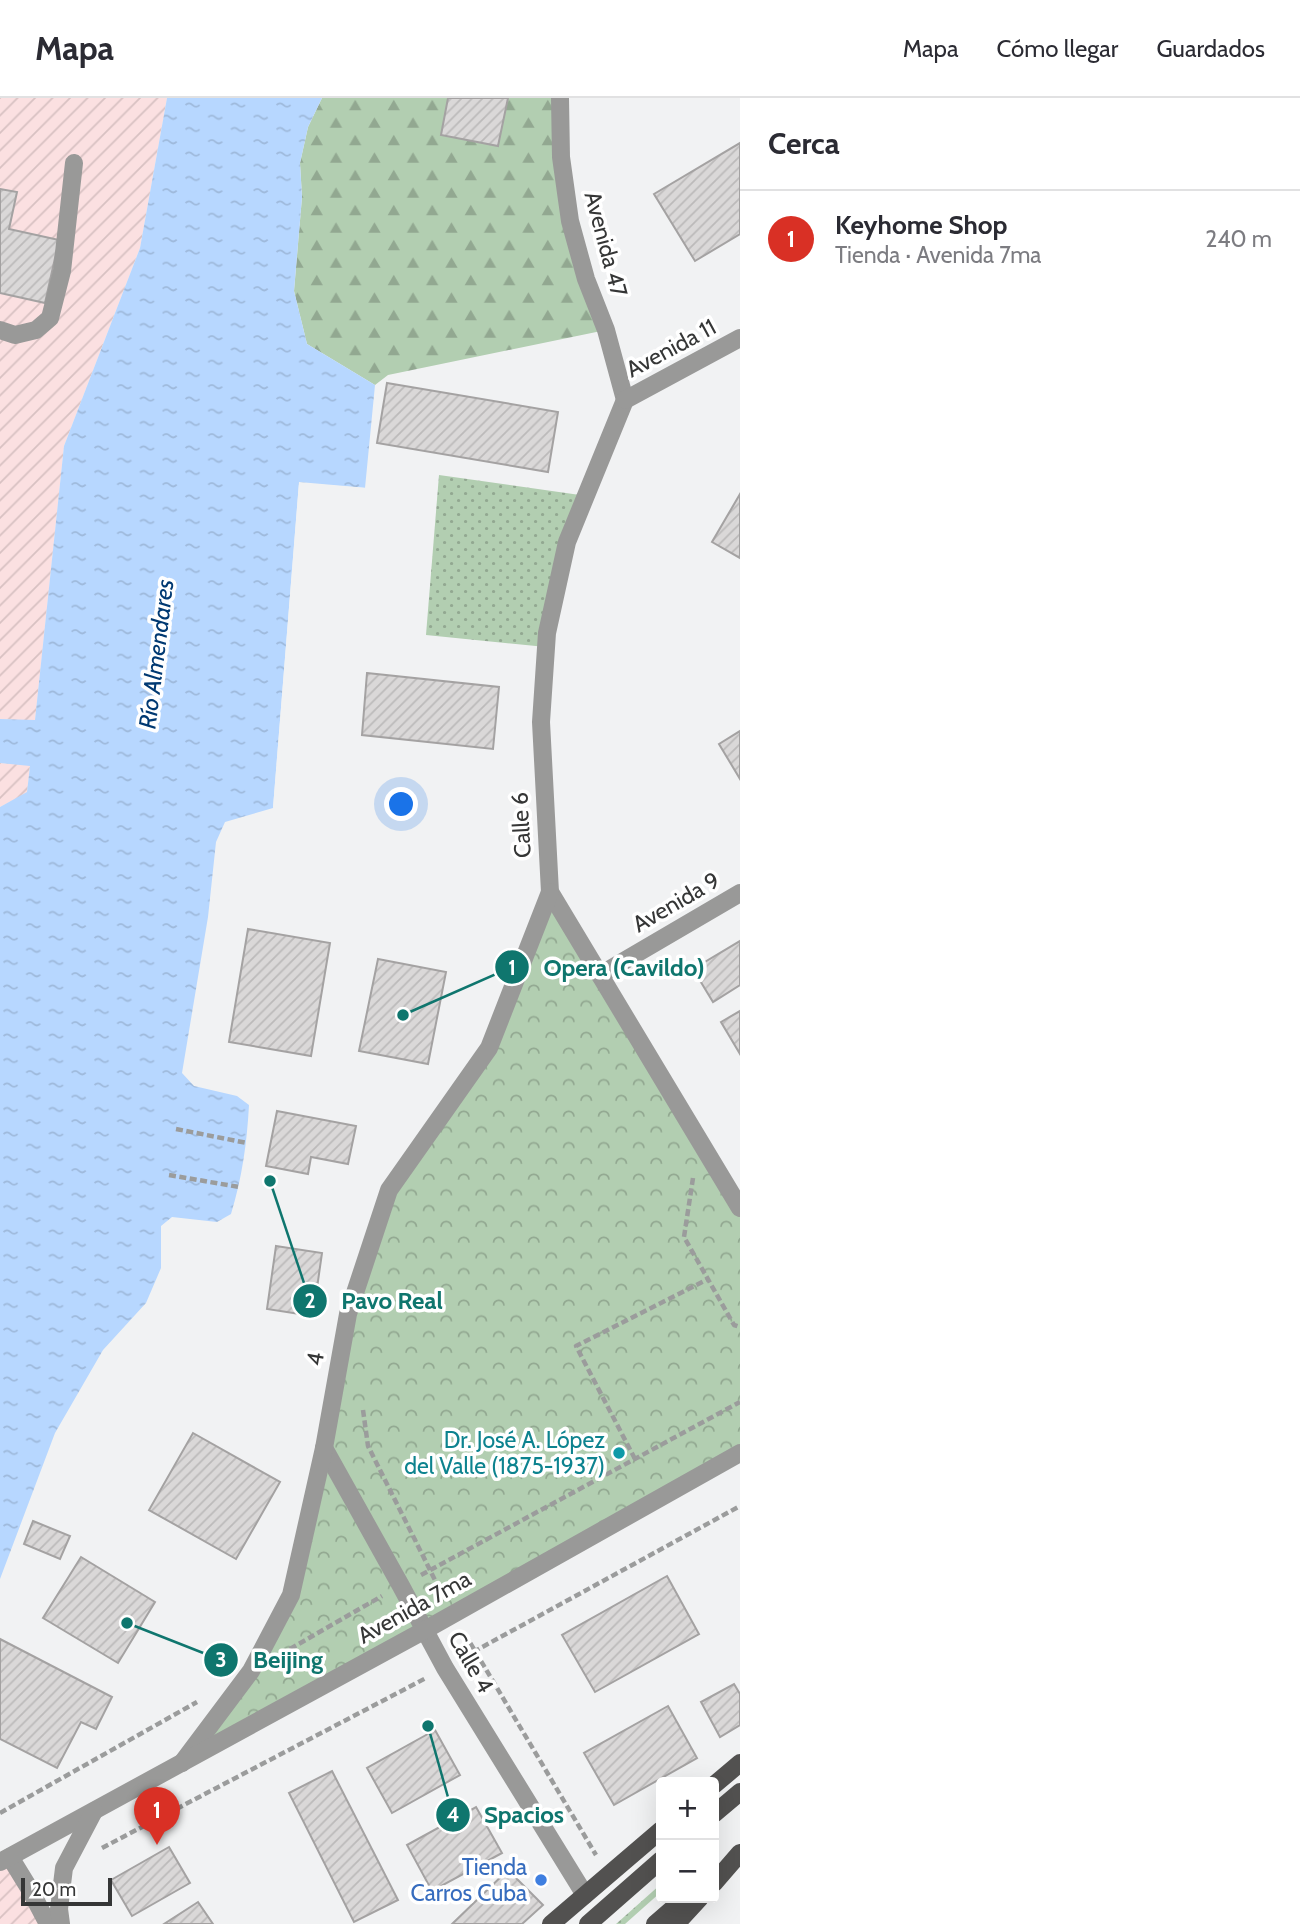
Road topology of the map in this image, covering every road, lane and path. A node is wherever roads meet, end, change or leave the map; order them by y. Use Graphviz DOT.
graph roads {
  1 [pos="560,98"];
  2 [pos="74,163"];
  3 [pos="0,330"];
  4 [pos="740,338"];
  5 [pos="625,400"];
  6 [pos="550,892"];
  7 [pos="740,893"];
  8 [pos="600,975"];
  9 [pos="176,1129"];
  10 [pos="699,1140"];
  11 [pos="247,1143"];
  12 [pos="169,1175"];
  13 [pos="239,1187"];
  14 [pos="740,1208"];
  15 [pos="708,1279"];
  16 [pos="740,1327"];
  17 [pos="740,1402"];
  18 [pos="363,1410"];
  19 [pos="324,1448"];
  20 [pos="740,1453"];
  21 [pos="635,1459"];
  22 [pos="740,1506"];
  23 [pos="430,1570"];
  24 [pos="401,1586"];
  25 [pos="453,1614"];
  26 [pos="425,1630"];
  27 [pos="285,1651"];
  28 [pos="475,1651"];
  29 [pos="445,1668"];
  30 [pos="203,1698"];
  31 [pos="182,1763"];
  32 [pos="740,1763"];
  33 [pos="719,1781"];
  34 [pos="740,1792"];
  35 [pos="719,1810"];
  36 [pos="94,1811"];
  37 [pos="0,1813"];
  38 [pos="656,1834"];
  39 [pos="101,1849"];
  40 [pos="740,1852"];
  41 [pos="5,1859"];
  42 [pos="599,1860"];
  43 [pos="656,1864"];
  44 [pos="719,1869"];
  45 [pos="719,1876"];
  46 [pos="584,1895"];
  47 [pos="679,1903"];
  48 [pos="695,1903"];
  49 [pos="48,1924"];
  50 [pos="61,1924"];
  51 [pos="551,1924"];
  52 [pos="588,1924"];
  53 [pos="654,1924"];
  54 [pos="676,1924"];
  1 -- 5 [label="street, Avenida 47"];
  2 -- 3 [label="street"];
  4 -- 5 [label="street, Avenida 11"];
  5 -- 6 [label="street, Calle 6"];
  6 -- 8 [label="street, Calle 6"];
  6 -- 19 [label="street, 4"];
  7 -- 8 [label="street, Avenida 9"];
  8 -- 10 [label="street, Calle 6"];
  9 -- 11 [label="path"];
  10 -- 14 [label="street, Calle 6"];
  10 -- 15 [label="path"];
  12 -- 13 [label="path"];
  15 -- 16 [label="path"];
  15 -- 21 [label="path"];
  17 -- 21 [label="path"];
  18 -- 23 [label="path"];
  19 -- 24 [label="street, Calle 4"];
  19 -- 31 [label="street, 4"];
  20 -- 25 [label="street, Avenida 7ma"];
  21 -- 23 [label="path"];
  22 -- 28 [label="path"];
  23 -- 24 [label="path"];
  23 -- 25 [label="path"];
  24 -- 26 [label="street, Calle 4"];
  24 -- 27 [label="path"];
  25 -- 26 [label="street, Avenida 7ma"];
  25 -- 28 [label="path"];
  26 -- 29 [label="street, Calle 4"];
  26 -- 31 [label="street, Avenida 7ma"];
  28 -- 29 [label="path"];
  28 -- 42 [label="path"];
  29 -- 39 [label="path"];
  29 -- 46 [label="street, Calle 4"];
  30 -- 37 [label="path"];
  31 -- 36 [label="street, Avenida 7ma"];
  32 -- 33 [label="main road"];
  34 -- 35 [label="main road"];
  36 -- 41 [label="street, Avenida 7ma"];
  36 -- 50 [label="street"];
  38 -- 46 [label="main road"];
  40 -- 44 [label="main road"];
  40 -- 45 [label="main road"];
  41 -- 49 [label="street"];
  43 -- 52 [label="main road"];
  46 -- 51 [label="main road"];
  47 -- 53 [label="main road"];
  48 -- 54 [label="main road"];
}
